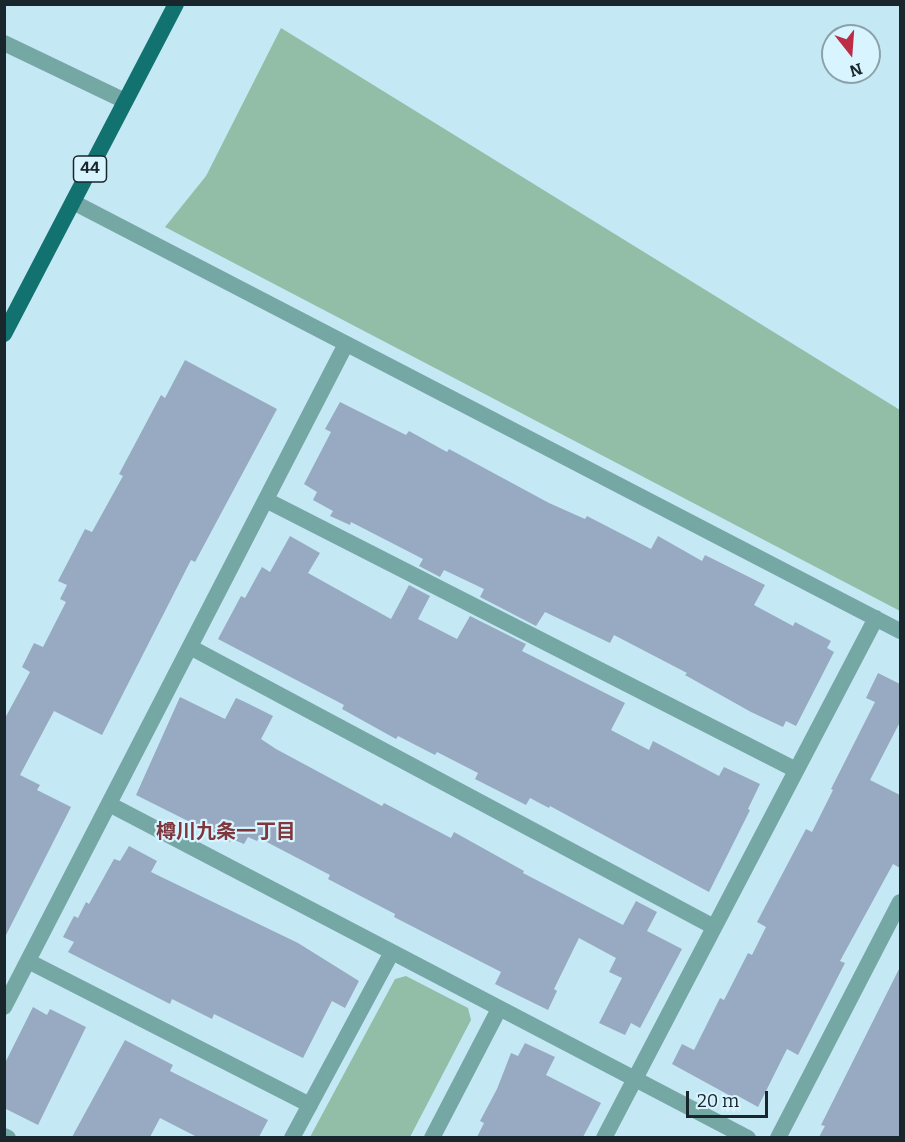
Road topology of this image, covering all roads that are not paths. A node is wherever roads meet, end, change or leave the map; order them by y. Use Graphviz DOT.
graph roads {
  1 [pos="176,4"];
  2 [pos="4,43"];
  3 [pos="125,101"];
  4 [pos="73,202"];
  5 [pos="4,334"];
  6 [pos="346,344"];
  7 [pos="266,500"];
  8 [pos="876,618"];
  9 [pos="900,631"];
  10 [pos="190,647"];
  11 [pos="796,770"];
  12 [pos="109,804"];
  13 [pos="900,902"];
  14 [pos="714,927"];
  15 [pos="392,952"];
  16 [pos="28,961"];
  17 [pos="4,1007"];
  18 [pos="499,1009"];
  19 [pos="634,1079"];
  20 [pos="310,1105"];
  21 [pos="292,1137"];
  22 [pos="432,1137"];
  23 [pos="604,1137"];
  24 [pos="748,1137"];
  25 [pos="778,1137"];
  1 -- 3 [label="main road, 44"];
  2 -- 3 [label="street"];
  3 -- 4 [label="main road, 44"];
  4 -- 5 [label="main road, 44"];
  4 -- 6 [label="street"];
  6 -- 7 [label="street"];
  6 -- 8 [label="street"];
  7 -- 10 [label="street"];
  7 -- 11 [label="street"];
  8 -- 9 [label="street"];
  8 -- 11 [label="street"];
  10 -- 12 [label="street"];
  10 -- 14 [label="street"];
  11 -- 14 [label="street"];
  12 -- 15 [label="street"];
  12 -- 16 [label="street"];
  13 -- 25 [label="street"];
  14 -- 19 [label="street"];
  15 -- 18 [label="street"];
  15 -- 20 [label="street"];
  16 -- 17 [label="street"];
  16 -- 20 [label="street"];
  18 -- 19 [label="street"];
  18 -- 22 [label="street"];
  19 -- 23 [label="street"];
  19 -- 24 [label="street"];
  20 -- 21 [label="street"];
}
